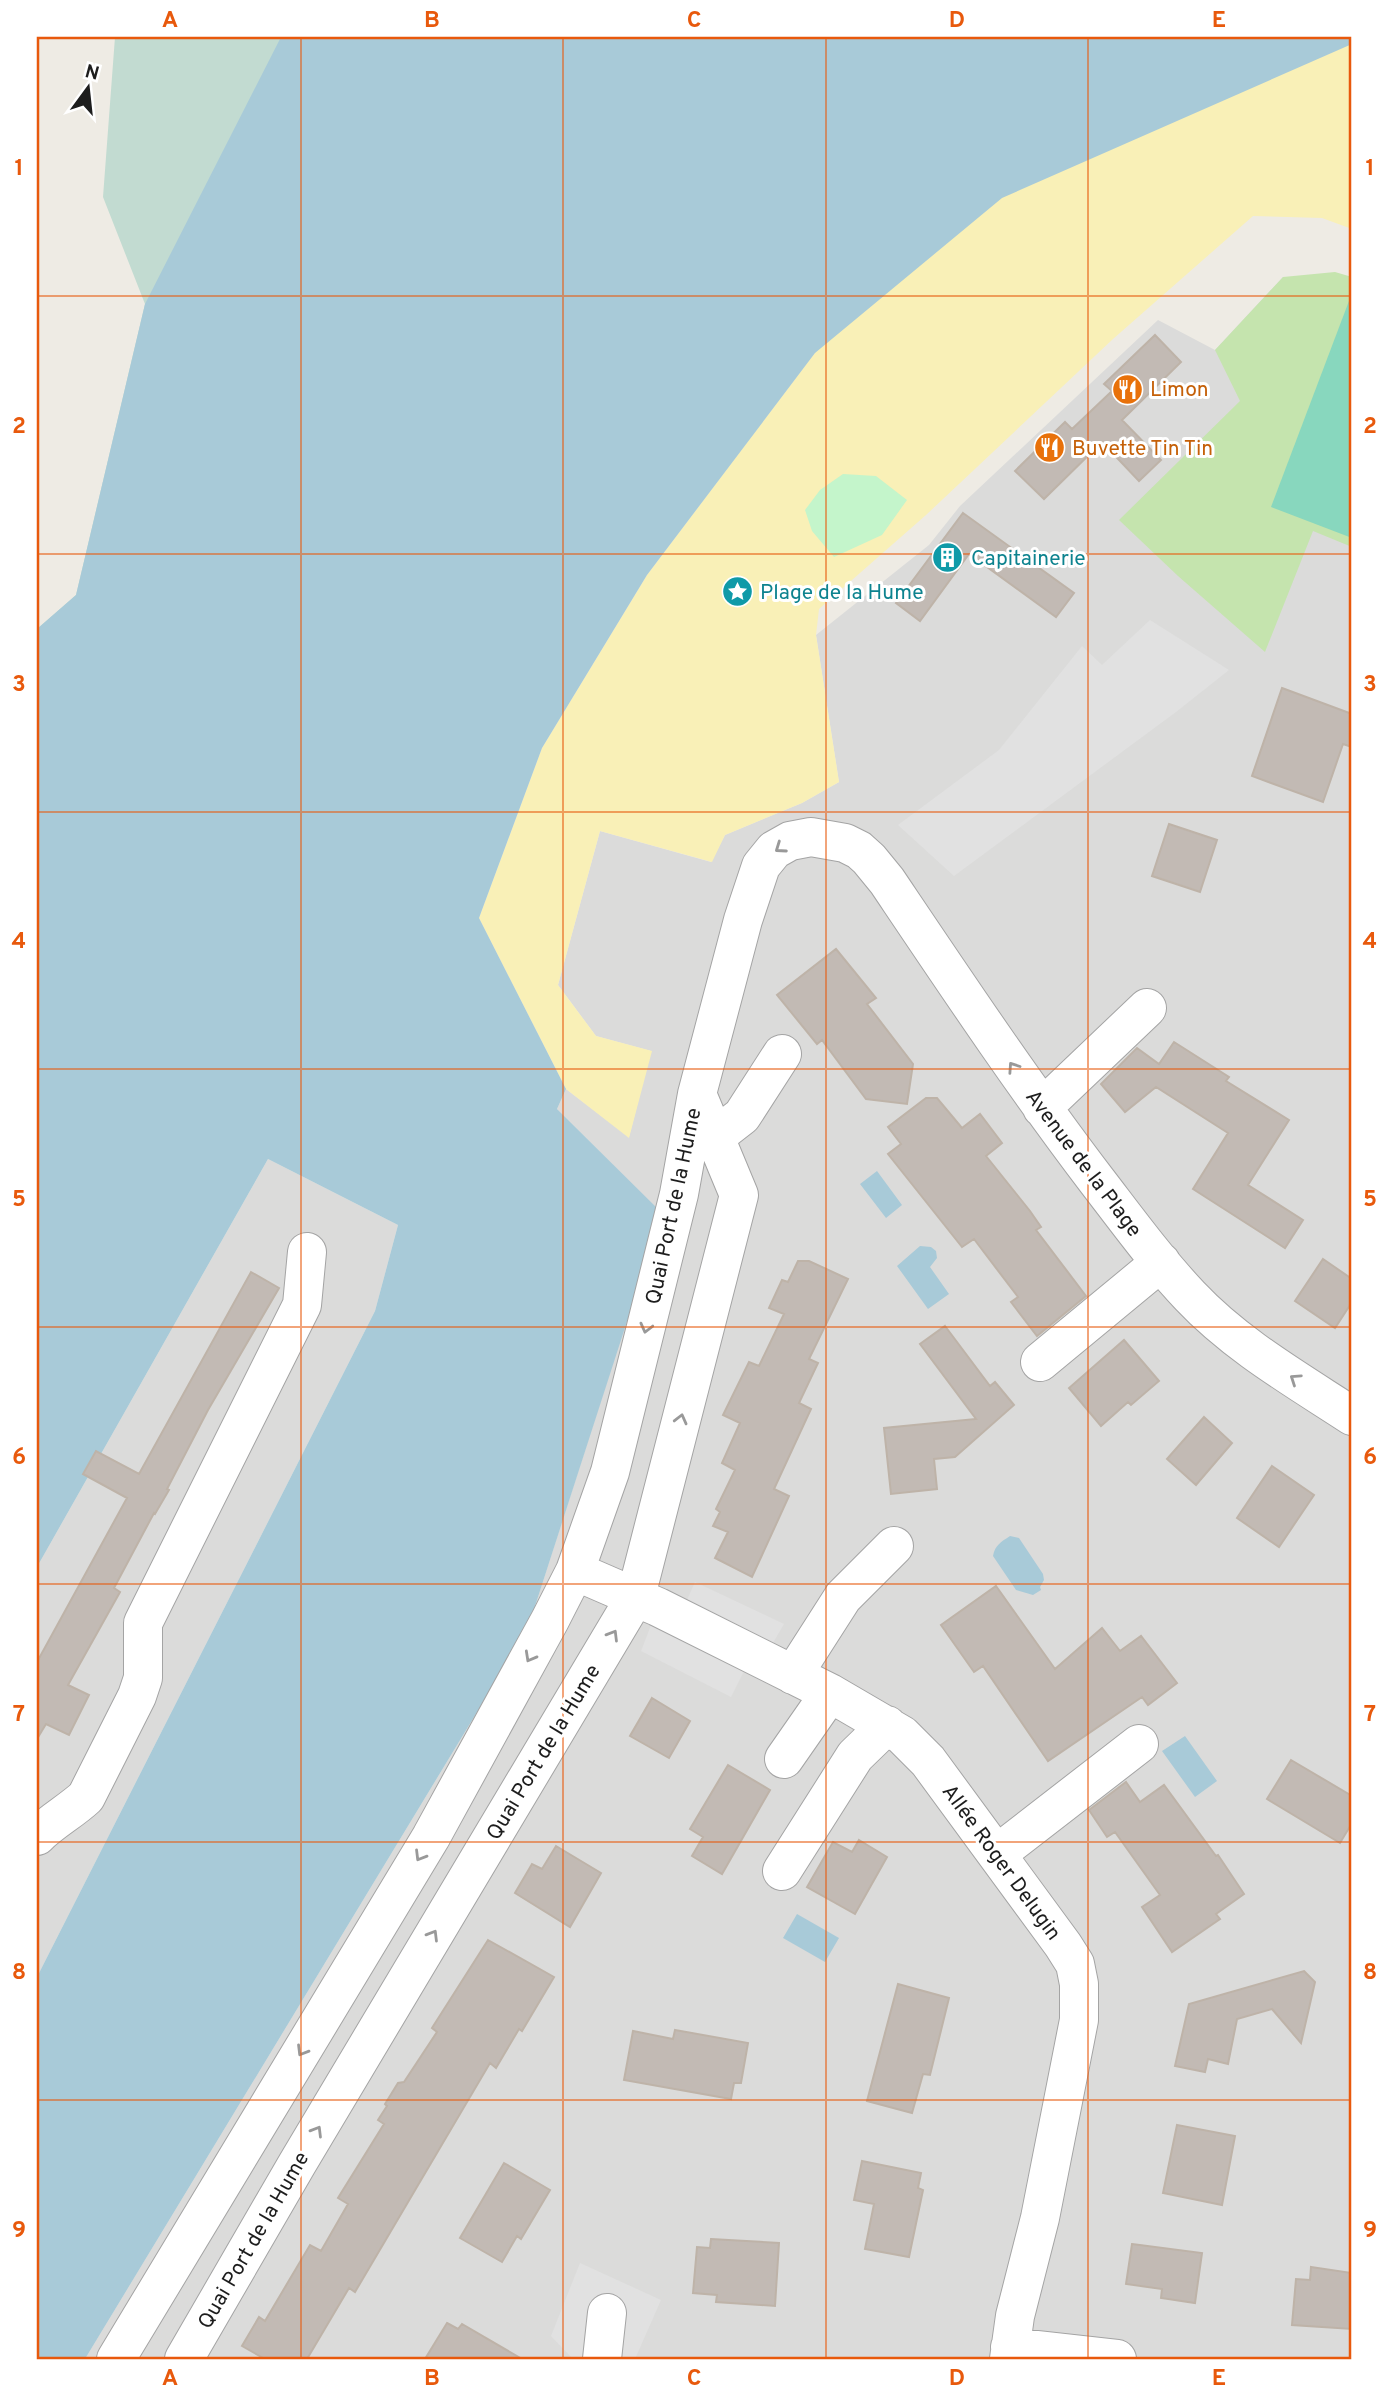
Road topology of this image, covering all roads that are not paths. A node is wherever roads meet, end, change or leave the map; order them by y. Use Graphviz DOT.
graph roads {
  1 [pos="869,859"];
  2 [pos="1147,1008"];
  3 [pos="782,1054"];
  4 [pos="697,1094"];
  5 [pos="1041,1108"];
  6 [pos="715,1137"];
  7 [pos="307,1252"];
  8 [pos="1161,1262"];
  9 [pos="1040,1362"];
  10 [pos="1352,1416"];
  11 [pos="894,1546"];
  12 [pos="575,1571"];
  13 [pos="636,1596"];
  14 [pos="793,1675"];
  15 [pos="830,1693"];
  16 [pos="887,1725"];
  17 [pos="1139,1744"];
  18 [pos="784,1759"];
  19 [pos="37,1836"];
  20 [pos="996,1854"];
  21 [pos="782,1871"];
  22 [pos="607,2313"];
  23 [pos="1010,2353"];
  24 [pos="116,2359"];
  25 [pos="184,2359"];
  26 [pos="603,2359"];
  27 [pos="1117,2359"];
  1 -- 4 [label="street, Quai Port de la Hume, one-way"];
  5 -- 1 [label="street, Avenue de la Plage, one-way"];
  2 -- 5 [label="street"];
  3 -- 6 [label="street"];
  4 -- 6 [label="street, Quai Port de la Hume"];
  4 -- 12 [label="street, Quai Port de la Hume, one-way"];
  5 -- 8 [label="street, Avenue de la Plage"];
  13 -- 6 [label="street, Quai Port de la Hume, one-way"];
  7 -- 19 [label="street"];
  8 -- 9 [label="street"];
  10 -- 8 [label="street, Avenue de la Plage, one-way"];
  11 -- 14 [label="street"];
  12 -- 13 [label="street, Allée Roger Delugin"];
  12 -- 24 [label="street, Quai Port de la Hume, one-way"];
  13 -- 14 [label="street, Allée Roger Delugin"];
  25 -- 13 [label="street, Quai Port de la Hume, one-way"];
  14 -- 15 [label="street, Allée Roger Delugin"];
  15 -- 16 [label="street, Allée Roger Delugin"];
  15 -- 18 [label="street"];
  16 -- 20 [label="street, Allée Roger Delugin"];
  16 -- 21 [label="street"];
  17 -- 20 [label="street"];
  20 -- 23 [label="street, Allée Roger Delugin"];
  22 -- 26 [label="street"];
  23 -- 27 [label="street"];
}
